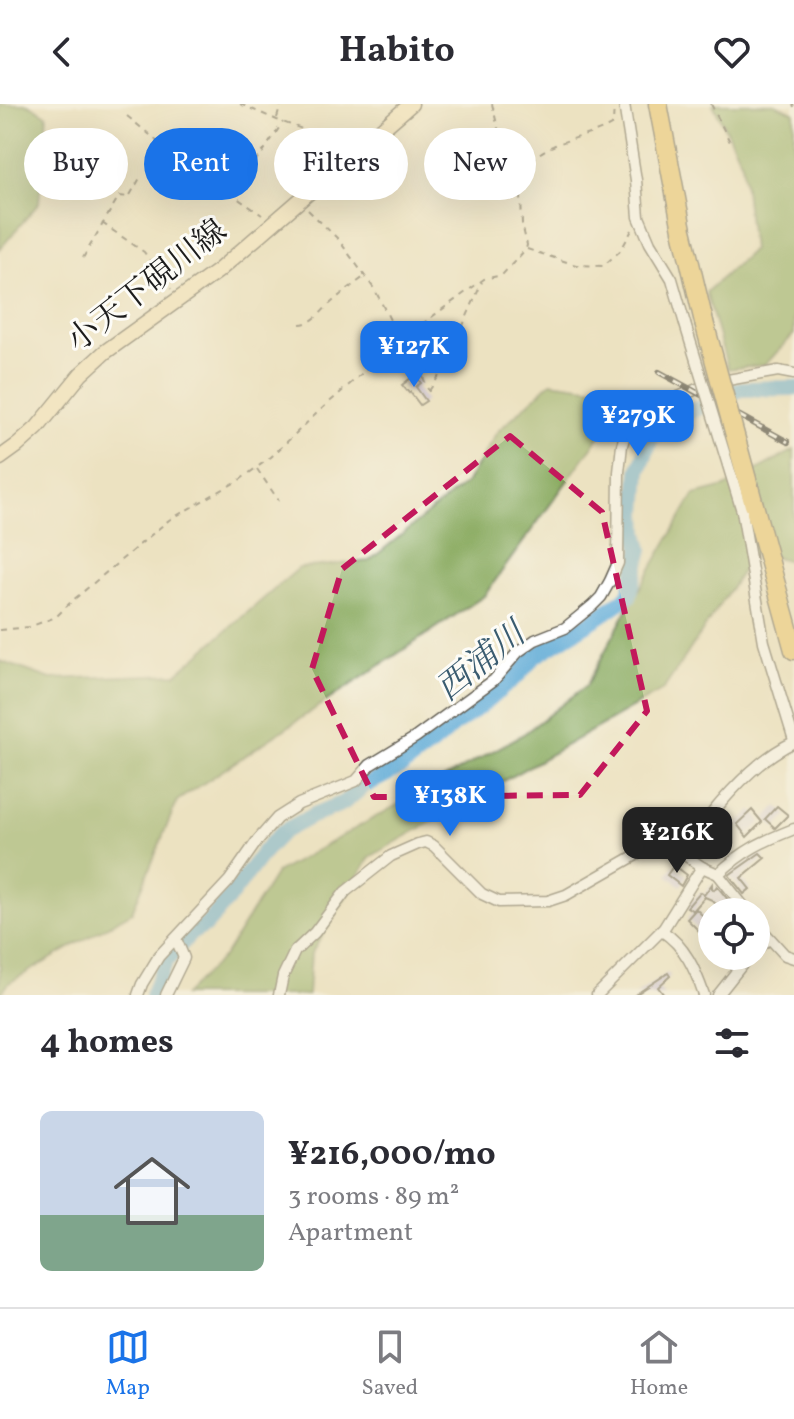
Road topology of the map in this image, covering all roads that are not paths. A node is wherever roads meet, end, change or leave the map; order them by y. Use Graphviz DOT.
graph roads {
  1 [pos="411,104"];
  2 [pos="624,104"];
  3 [pos="658,104"];
  4 [pos="794,374"];
  5 [pos="0,458"];
  6 [pos="748,508"];
  7 [pos="794,650"];
  8 [pos="794,741"];
  9 [pos="794,829"];
  10 [pos="682,853"];
  11 [pos="702,867"];
  12 [pos="718,874"];
  13 [pos="737,898"];
  14 [pos="662,931"];
  15 [pos="176,939"];
  16 [pos="770,940"];
  17 [pos="794,958"];
  18 [pos="738,970"];
  19 [pos="138,995"];
  20 [pos="166,995"];
  21 [pos="279,995"];
  22 [pos="597,995"];
  23 [pos="704,995"];
  24 [pos="718,995"];
  1 -- 5 [label="main road, 小天下硯川線"];
  2 -- 6 [label="street, bridge"];
  3 -- 6 [label="highway, bridge"];
  4 -- 15 [label="street"];
  6 -- 7 [label="highway"];
  6 -- 8 [label="street"];
  8 -- 10 [label="street"];
  9 -- 12 [label="street"];
  10 -- 11 [label="street"];
  10 -- 21 [label="street"];
  11 -- 12 [label="street"];
  11 -- 14 [label="street"];
  12 -- 13 [label="street"];
  14 -- 22 [label="street"];
  14 -- 23 [label="street"];
  15 -- 19 [label="street"];
  15 -- 20 [label="street"];
  16 -- 17 [label="street"];
  18 -- 24 [label="street"];
}
